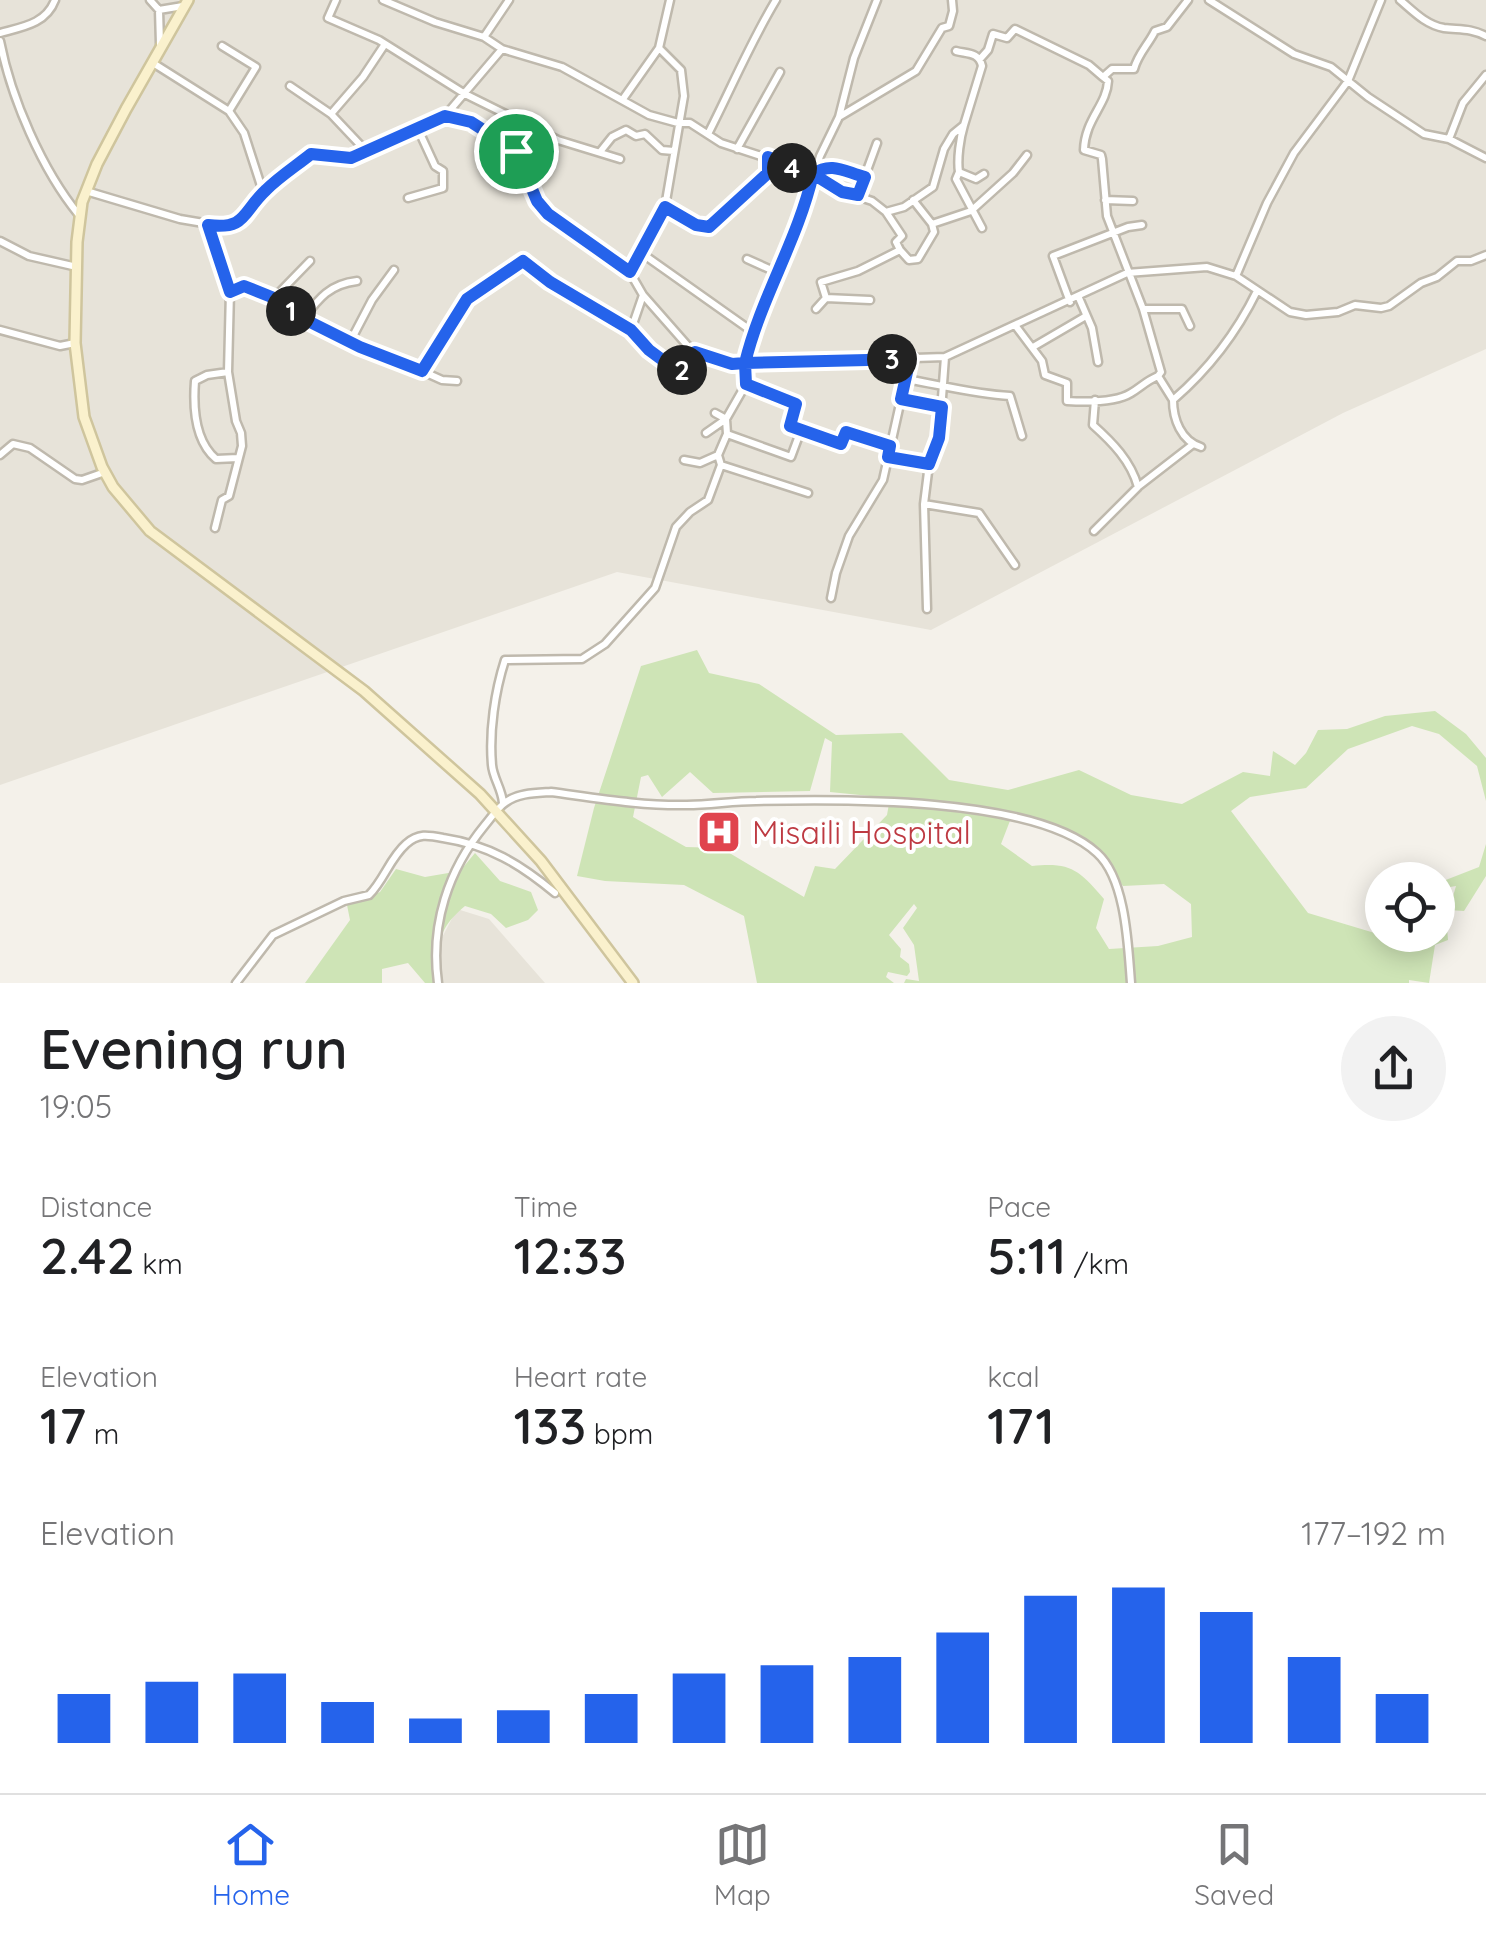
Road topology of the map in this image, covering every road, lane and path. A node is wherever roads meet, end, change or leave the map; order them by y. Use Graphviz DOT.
graph roads {
  1 [pos="54,0"];
  2 [pos="150,0"];
  3 [pos="336,0"];
  4 [pos="384,0"];
  5 [pos="509,0"];
  6 [pos="670,0"];
  7 [pos="776,0"];
  8 [pos="876,0"];
  9 [pos="952,0"];
  10 [pos="1188,0"];
  11 [pos="1208,0"];
  12 [pos="1400,0"];
  13 [pos="1377,1"];
  14 [pos="186,3"];
  15 [pos="159,10"];
  16 [pos="0,33"];
  17 [pos="1486,36"];
  18 [pos="484,38"];
  19 [pos="0,41"];
  20 [pos="385,44"];
  21 [pos="222,46"];
  22 [pos="502,48"];
  23 [pos="659,48"];
  24 [pos="160,50"];
  25 [pos="956,51"];
  26 [pos="980,60"];
  27 [pos="152,63"];
  28 [pos="780,72"];
  29 [pos="1486,75"];
  30 [pos="1103,76"];
  31 [pos="1348,81"];
  32 [pos="290,86"];
  33 [pos="464,94"];
  34 [pos="624,100"];
  35 [pos="229,111"];
  36 [pos="331,114"];
  37 [pos="445,116"];
  38 [pos="660,118"];
  39 [pos="839,118"];
  40 [pos="678,123"];
  41 [pos="964,125"];
  42 [pos="418,129"];
  43 [pos="708,134"];
  44 [pos="1449,139"];
  45 [pos="652,140"];
  46 [pos="877,143"];
  47 [pos="737,149"];
  48 [pos="365,150"];
  49 [pos="674,151"];
  50 [pos="600,152"];
  51 [pos="1027,155"];
  52 [pos="768,157"];
  53 [pos="1486,158"];
  54 [pos="620,159"];
  55 [pos="959,172"];
  56 [pos="813,174"];
  57 [pos="984,174"];
  58 [pos="865,177"];
  59 [pos="86,192"];
  60 [pos="263,192"];
  61 [pos="858,195"];
  62 [pos="408,198"];
  63 [pos="913,200"];
  64 [pos="1105,200"];
  65 [pos="1133,201"];
  66 [pos="665,207"];
  67 [pos="971,210"];
  68 [pos="886,212"];
  69 [pos="80,216"];
  70 [pos="932,224"];
  71 [pos="208,225"];
  72 [pos="1142,225"];
  73 [pos="982,228"];
  74 [pos="1113,232"];
  75 [pos="0,241"];
  76 [pos="900,250"];
  77 [pos="640,252"];
  78 [pos="1486,255"];
  79 [pos="747,259"];
  80 [pos="310,261"];
  81 [pos="76,267"];
  82 [pos="394,270"];
  83 [pos="630,272"];
  84 [pos="776,272"];
  85 [pos="1128,273"];
  86 [pos="1236,276"];
  87 [pos="357,280"];
  88 [pos="1257,290"];
  89 [pos="230,292"];
  90 [pos="643,295"];
  91 [pos="274,298"];
  92 [pos="826,298"];
  93 [pos="1078,298"];
  94 [pos="870,300"];
  95 [pos="1070,302"];
  96 [pos="816,309"];
  97 [pos="1143,309"];
  98 [pos="1086,316"];
  99 [pos="304,319"];
  100 [pos="1015,325"];
  101 [pos="1190,326"];
  102 [pos="0,330"];
  103 [pos="631,330"];
  104 [pos="752,332"];
  105 [pos="350,342"];
  106 [pos="76,343"];
  107 [pos="1033,347"];
  108 [pos="695,352"];
  109 [pos="945,358"];
  110 [pos="910,359"];
  111 [pos="1098,362"];
  112 [pos="745,363"];
  113 [pos="422,371"];
  114 [pos="228,372"];
  115 [pos="1158,376"];
  116 [pos="905,379"];
  117 [pos="457,381"];
  118 [pos="746,384"];
  119 [pos="944,384"];
  120 [pos="901,399"];
  121 [pos="1095,400"];
  122 [pos="1172,400"];
  123 [pos="942,407"];
  124 [pos="715,413"];
  125 [pos="726,419"];
  126 [pos="801,430"];
  127 [pos="706,433"];
  128 [pos="727,434"];
  129 [pos="1022,436"];
  130 [pos="890,446"];
  131 [pos="0,455"];
  132 [pos="718,455"];
  133 [pos="888,457"];
  134 [pos="238,458"];
  135 [pos="684,460"];
  136 [pos="929,464"];
  137 [pos="721,466"];
  138 [pos="105,472"];
  139 [pos="1138,487"];
  140 [pos="808,493"];
  141 [pos="924,504"];
  142 [pos="215,528"];
  143 [pos="1094,531"];
  144 [pos="1015,564"];
  145 [pos="831,598"];
  146 [pos="927,609"];
  147 [pos="503,803"];
  148 [pos="496,812"];
  149 [pos="472,842"];
  150 [pos="556,893"];
  151 [pos="236,983"];
  152 [pos="438,983"];
  153 [pos="634,983"];
  154 [pos="1130,983"];
  1 -- 16 [label="street"];
  2 -- 15 [label="street"];
  3 -- 20 [label="street"];
  4 -- 18 [label="street"];
  5 -- 18 [label="street"];
  6 -- 23 [label="street"];
  7 -- 43 [label="street"];
  8 -- 39 [label="street"];
  9 -- 39 [label="street"];
  10 -- 30 [label="street"];
  11 -- 31 [label="street"];
  12 -- 17 [label="street"];
  13 -- 31 [label="street"];
  14 -- 15 [label="street"];
  14 -- 24 [label="main road"];
  15 -- 24 [label="street"];
  18 -- 22 [label="street"];
  19 -- 69 [label="street"];
  20 -- 33 [label="street"];
  20 -- 36 [label="street"];
  21 -- 35 [label="street"];
  22 -- 33 [label="street"];
  22 -- 34 [label="street"];
  23 -- 34 [label="street"];
  23 -- 40 [label="street"];
  24 -- 27 [label="main road"];
  25 -- 26 [label="street"];
  26 -- 30 [label="street"];
  26 -- 41 [label="street"];
  27 -- 35 [label="street"];
  27 -- 59 [label="main road"];
  28 -- 47 [label="street"];
  29 -- 44 [label="street"];
  30 -- 64 [label="street"];
  31 -- 44 [label="street"];
  31 -- 86 [label="street"];
  32 -- 36 [label="street"];
  33 -- 37 [label="street"];
  33 -- 50 [label="street"];
  34 -- 38 [label="street"];
  35 -- 60 [label="street"];
  36 -- 48 [label="street"];
  37 -- 42 [label="street"];
  37 -- 83 [label="street"];
  38 -- 40 [label="street"];
  38 -- 45 [label="street"];
  39 -- 56 [label="street"];
  40 -- 43 [label="street"];
  40 -- 49 [label="street"];
  41 -- 55 [label="street"];
  41 -- 63 [label="street"];
  42 -- 48 [label="street"];
  42 -- 62 [label="street"];
  43 -- 47 [label="street"];
  44 -- 53 [label="street"];
  45 -- 49 [label="street"];
  45 -- 50 [label="street"];
  46 -- 58 [label="street"];
  47 -- 52 [label="street"];
  48 -- 60 [label="street"];
  49 -- 66 [label="street"];
  50 -- 54 [label="street"];
  51 -- 67 [label="street"];
  52 -- 56 [label="street"];
  52 -- 66 [label="street"];
  55 -- 57 [label="street"];
  55 -- 67 [label="street"];
  56 -- 58 [label="street"];
  56 -- 61 [label="street"];
  56 -- 84 [label="street"];
  58 -- 61 [label="street"];
  59 -- 69 [label="main road"];
  59 -- 71 [label="street"];
  60 -- 71 [label="street"];
  61 -- 68 [label="street"];
  63 -- 68 [label="street"];
  63 -- 70 [label="street"];
  64 -- 65 [label="street"];
  64 -- 74 [label="street"];
  66 -- 77 [label="street"];
  67 -- 70 [label="street"];
  67 -- 73 [label="street"];
  68 -- 76 [label="street"];
  69 -- 81 [label="main road"];
  70 -- 76 [label="street"];
  71 -- 89 [label="street"];
  72 -- 74 [label="street"];
  74 -- 85 [label="street"];
  74 -- 95 [label="street"];
  75 -- 81 [label="street"];
  76 -- 92 [label="street"];
  77 -- 83 [label="street"];
  77 -- 104 [label="street"];
  78 -- 88 [label="street"];
  79 -- 84 [label="street"];
  80 -- 91 [label="street"];
  81 -- 106 [label="main road"];
  82 -- 105 [label="street"];
  83 -- 90 [label="street"];
  84 -- 104 [label="street"];
  85 -- 86 [label="street"];
  85 -- 93 [label="street"];
  85 -- 97 [label="street"];
  86 -- 88 [label="street"];
  87 -- 99 [label="street"];
  88 -- 122 [label="street"];
  89 -- 91 [label="street"];
  89 -- 114 [label="street"];
  90 -- 103 [label="street"];
  90 -- 108 [label="street"];
  91 -- 99 [label="street"];
  92 -- 94 [label="street"];
  92 -- 96 [label="street"];
  93 -- 95 [label="street"];
  93 -- 98 [label="street"];
  95 -- 100 [label="street"];
  97 -- 101 [label="street"];
  97 -- 115 [label="street"];
  98 -- 107 [label="street"];
  98 -- 111 [label="street"];
  99 -- 105 [label="street"];
  100 -- 107 [label="street"];
  100 -- 109 [label="street"];
  102 -- 106 [label="street"];
  103 -- 108 [label="street"];
  103 -- 113 [label="street"];
  104 -- 112 [label="street"];
  105 -- 113 [label="street"];
  106 -- 138 [label="main road"];
  107 -- 121 [label="street"];
  108 -- 112 [label="street"];
  109 -- 110 [label="street"];
  109 -- 119 [label="street"];
  110 -- 112 [label="street"];
  110 -- 116 [label="street"];
  112 -- 118 [label="street"];
  113 -- 117 [label="street"];
  114 -- 134 [label="street"];
  114 -- 134 [label="street"];
  115 -- 121 [label="street"];
  115 -- 122 [label="street"];
  116 -- 119 [label="street"];
  116 -- 120 [label="street"];
  118 -- 125 [label="street"];
  118 -- 126 [label="street"];
  119 -- 123 [label="street"];
  119 -- 129 [label="street"];
  120 -- 123 [label="street"];
  120 -- 130 [label="street"];
  121 -- 139 [label="street"];
  122 -- 139 [label="street"];
  123 -- 136 [label="street"];
  124 -- 125 [label="street"];
  125 -- 127 [label="street"];
  125 -- 128 [label="street"];
  126 -- 128 [label="street"];
  126 -- 130 [label="street"];
  128 -- 132 [label="street"];
  130 -- 133 [label="street"];
  131 -- 138 [label="street"];
  132 -- 135 [label="street"];
  132 -- 137 [label="street"];
  133 -- 136 [label="street"];
  133 -- 145 [label="street"];
  134 -- 142 [label="street"];
  136 -- 141 [label="street"];
  137 -- 140 [label="street"];
  137 -- 147 [label="street"];
  138 -- 148 [label="main road"];
  139 -- 143 [label="street"];
  141 -- 144 [label="street"];
  141 -- 146 [label="street"];
  147 -- 148 [label="street"];
  147 -- 154 [label="street"];
  148 -- 149 [label="street"];
  148 -- 153 [label="main road"];
  149 -- 150 [label="street"];
  149 -- 151 [label="street"];
  149 -- 152 [label="street"];
}
